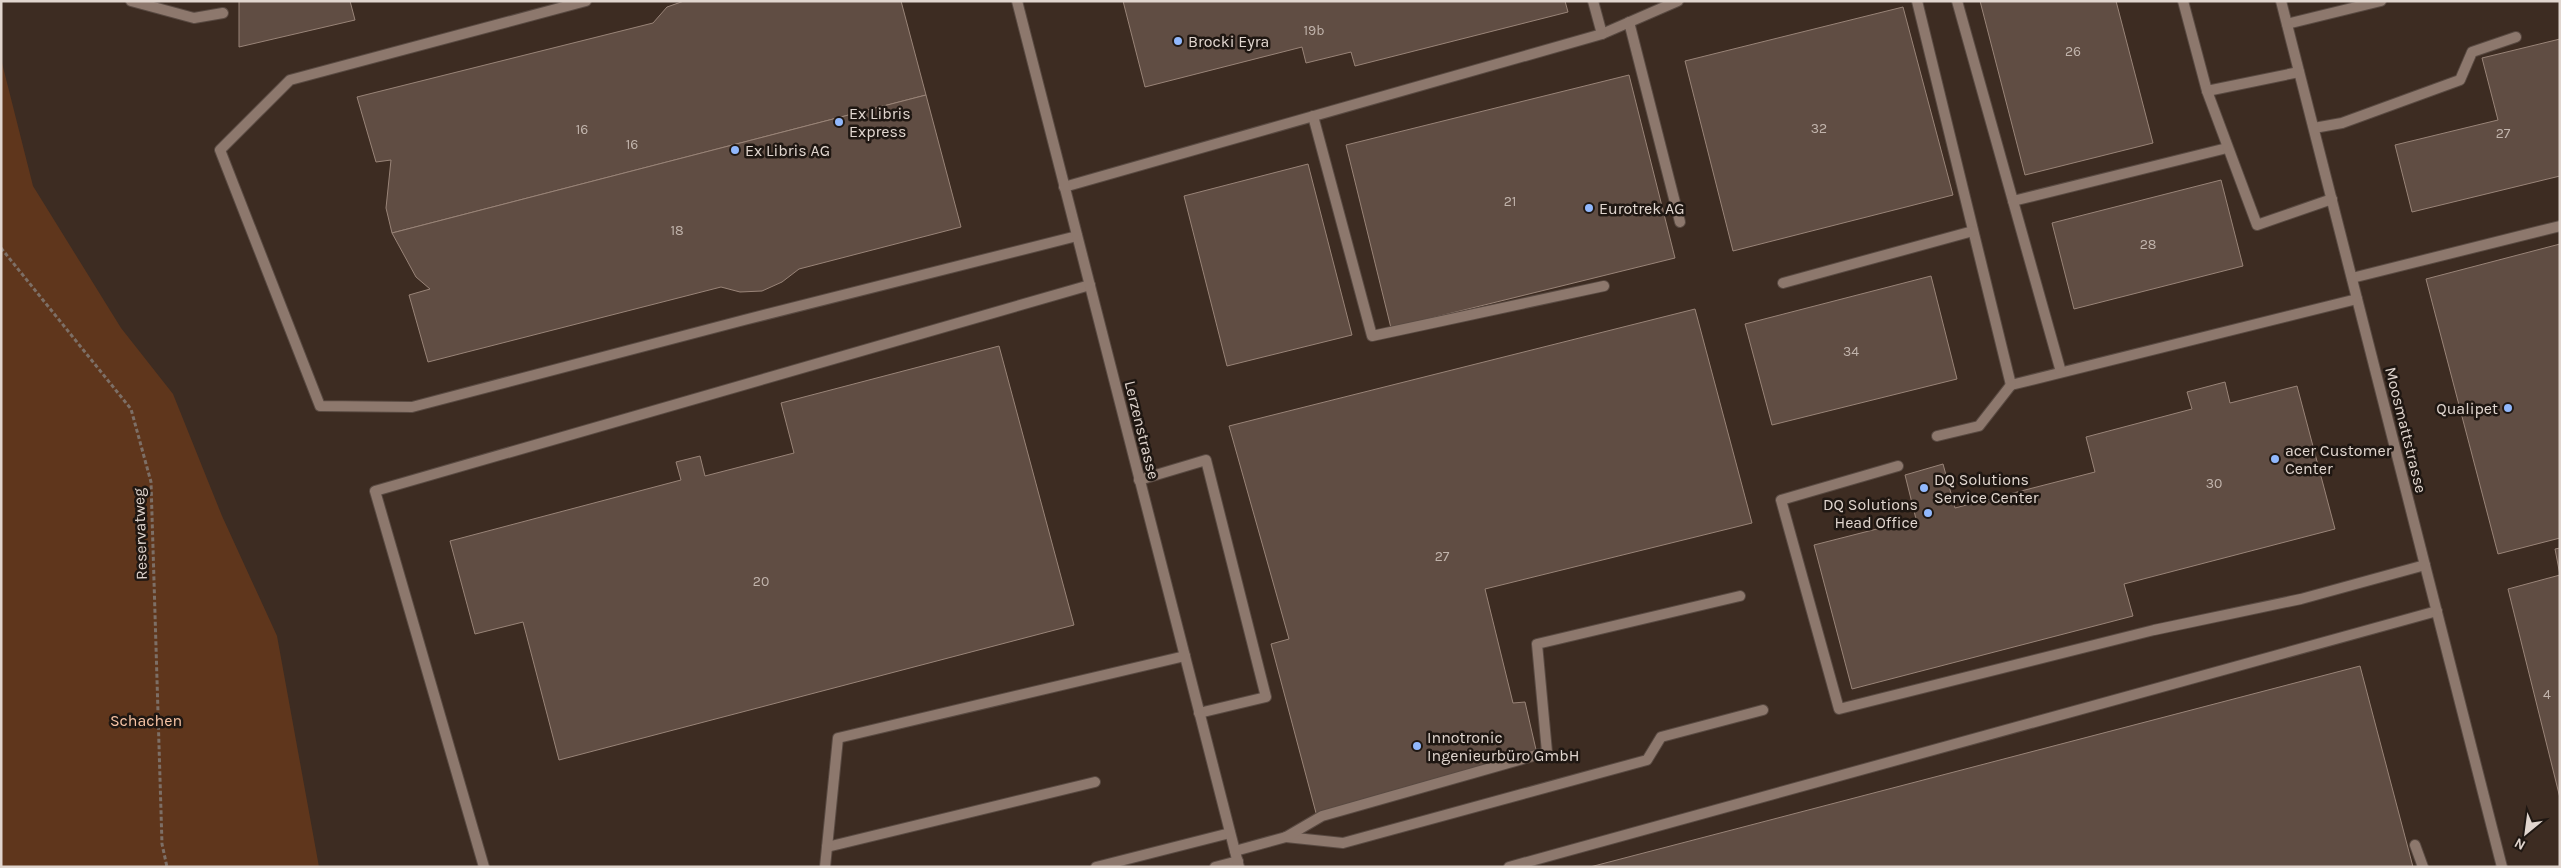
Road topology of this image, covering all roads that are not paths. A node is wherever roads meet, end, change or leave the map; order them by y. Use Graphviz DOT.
graph roads {
  1 [pos="130,1"];
  2 [pos="586,1"];
  3 [pos="1017,1"];
  4 [pos="1593,1"];
  5 [pos="1678,1"];
  6 [pos="1917,1"];
  7 [pos="1957,1"];
  8 [pos="2184,1"];
  9 [pos="2281,1"];
  10 [pos="2381,1"];
  11 [pos="223,13"];
  12 [pos="1629,22"];
  13 [pos="2287,24"];
  14 [pos="1602,34"];
  15 [pos="2516,36"];
  16 [pos="2300,72"];
  17 [pos="2207,91"];
  18 [pos="1313,116"];
  19 [pos="2314,128"];
  20 [pos="2227,148"];
  21 [pos="1064,186"];
  22 [pos="2332,199"];
  23 [pos="2013,201"];
  24 [pos="1680,222"];
  25 [pos="2560,226"];
  26 [pos="1973,231"];
  27 [pos="1077,236"];
  28 [pos="2352,278"];
  29 [pos="1783,283"];
  30 [pos="1090,286"];
  31 [pos="1604,286"];
  32 [pos="2357,299"];
  33 [pos="2060,372"];
  34 [pos="2011,384"];
  35 [pos="1937,436"];
  36 [pos="1898,466"];
  37 [pos="1139,480"];
  38 [pos="2425,565"];
  39 [pos="1740,596"];
  40 [pos="2437,611"];
  41 [pos="1185,656"];
  42 [pos="1763,710"];
  43 [pos="1199,713"];
  44 [pos="1095,782"];
  45 [pos="1230,833"];
  46 [pos="1286,837"];
  47 [pos="2415,844"];
  48 [pos="827,847"];
  49 [pos="1235,851"];
  50 [pos="1238,864"];
  51 [pos="484,867"];
  52 [pos="826,867"];
  53 [pos="1096,867"];
  54 [pos="1215,867"];
  55 [pos="1509,867"];
  56 [pos="2423,867"];
  57 [pos="2502,867"];
  1 -- 11 [label="street"];
  2 -- 27 [label="street"];
  3 -- 21 [label="street, Lerzenstrasse"];
  4 -- 14 [label="street"];
  5 -- 12 [label="street"];
  6 -- 26 [label="street"];
  7 -- 23 [label="street"];
  8 -- 17 [label="street"];
  9 -- 13 [label="street, Moosmattstrasse"];
  10 -- 13 [label="street"];
  12 -- 14 [label="street"];
  12 -- 24 [label="street"];
  13 -- 16 [label="street, Moosmattstrasse"];
  14 -- 18 [label="street"];
  15 -- 19 [label="street"];
  16 -- 17 [label="street"];
  16 -- 19 [label="street, Moosmattstrasse"];
  17 -- 20 [label="street"];
  18 -- 21 [label="street"];
  18 -- 31 [label="street"];
  19 -- 22 [label="street, Moosmattstrasse"];
  20 -- 22 [label="street"];
  20 -- 23 [label="street"];
  21 -- 27 [label="street, Lerzenstrasse"];
  22 -- 28 [label="street, Moosmattstrasse"];
  23 -- 33 [label="street"];
  25 -- 28 [label="street"];
  26 -- 29 [label="street"];
  26 -- 34 [label="street"];
  27 -- 30 [label="street, Lerzenstrasse"];
  28 -- 32 [label="street, Moosmattstrasse"];
  30 -- 37 [label="street, Lerzenstrasse"];
  30 -- 51 [label="street"];
  32 -- 33 [label="street"];
  32 -- 38 [label="street, Moosmattstrasse"];
  33 -- 34 [label="street"];
  34 -- 35 [label="street"];
  36 -- 38 [label="street"];
  37 -- 41 [label="street, Lerzenstrasse"];
  37 -- 43 [label="street"];
  38 -- 40 [label="street, Moosmattstrasse"];
  39 -- 46 [label="street"];
  40 -- 55 [label="street"];
  40 -- 57 [label="street, Moosmattstrasse"];
  41 -- 43 [label="street, Lerzenstrasse"];
  41 -- 48 [label="street"];
  42 -- 46 [label="street"];
  43 -- 45 [label="street, Lerzenstrasse"];
  44 -- 48 [label="street"];
  45 -- 49 [label="street, Lerzenstrasse"];
  45 -- 53 [label="street"];
  46 -- 49 [label="street"];
  47 -- 56 [label="street"];
  48 -- 52 [label="street"];
  49 -- 50 [label="street, Lerzenstrasse"];
  50 -- 54 [label="street"];
}
